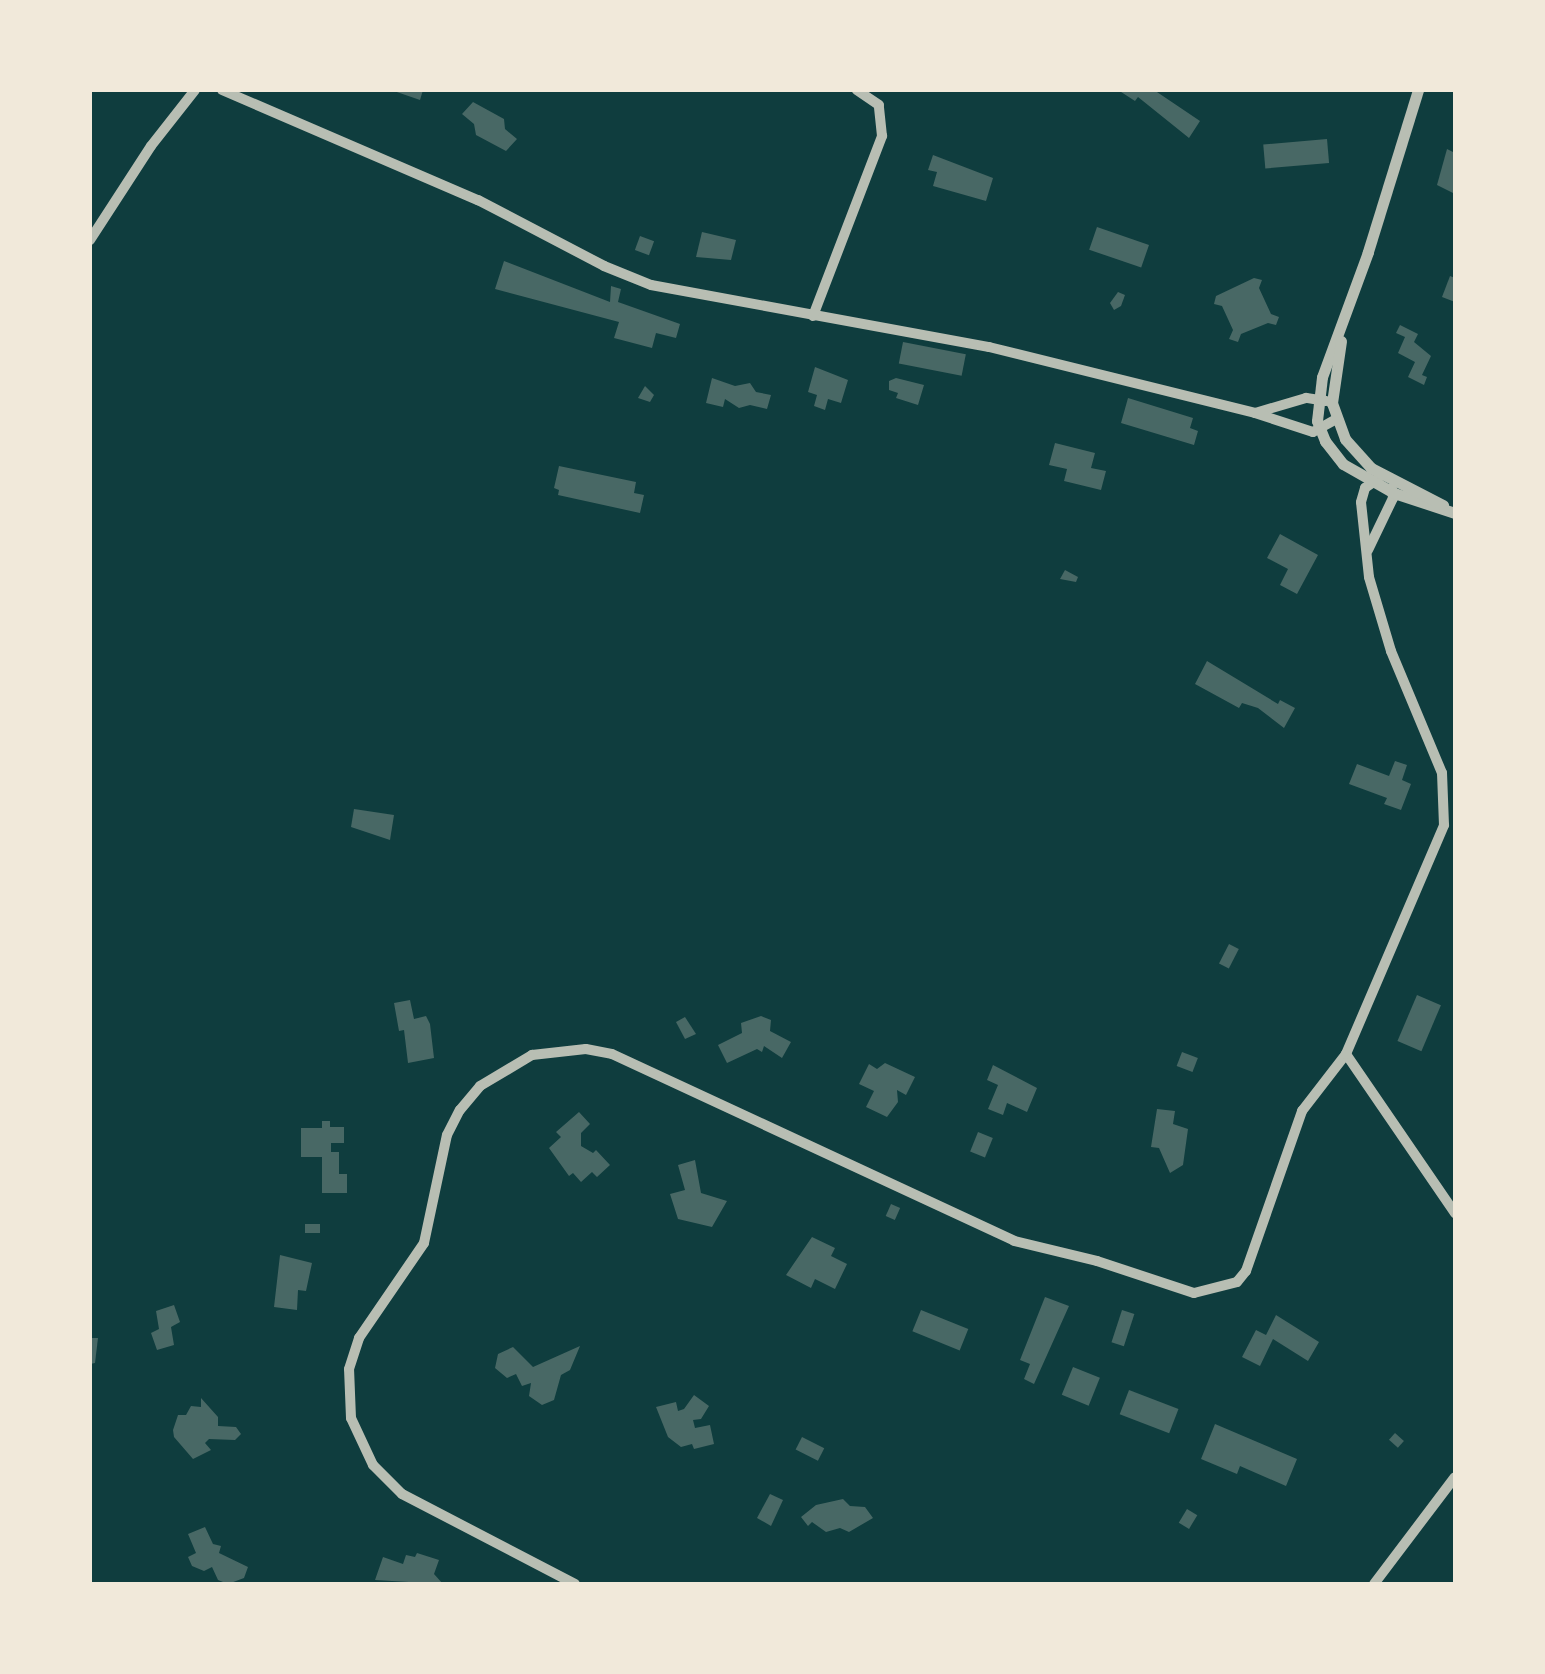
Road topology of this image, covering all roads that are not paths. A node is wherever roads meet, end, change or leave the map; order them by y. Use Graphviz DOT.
graph roads {
  1 [pos="195,90"];
  2 [pos="222,90"];
  3 [pos="857,90"];
  4 [pos="1418,90"];
  5 [pos="90,240"];
  6 [pos="1347,313"];
  7 [pos="813,316"];
  8 [pos="1317,398"];
  9 [pos="1333,411"];
  10 [pos="1255,413"];
  11 [pos="1320,430"];
  12 [pos="1387,476"];
  13 [pos="1370,482"];
  14 [pos="1394,494"];
  15 [pos="1455,512"];
  16 [pos="1368,550"];
  17 [pos="1346,1054"];
  18 [pos="1455,1213"];
  19 [pos="1455,1477"];
  20 [pos="575,1584"];
  21 [pos="1374,1584"];
  1 -- 5 [label="street"];
  2 -- 7 [label="street"];
  3 -- 7 [label="street"];
  4 -- 6 [label="street"];
  6 -- 8 [label="street"];
  6 -- 9 [label="street"];
  7 -- 10 [label="street"];
  8 -- 9 [label="street"];
  8 -- 10 [label="street"];
  8 -- 11 [label="street"];
  9 -- 11 [label="street"];
  9 -- 12 [label="street"];
  10 -- 11 [label="street"];
  11 -- 13 [label="street"];
  12 -- 13 [label="street"];
  12 -- 14 [label="street"];
  12 -- 15 [label="street"];
  13 -- 14 [label="street"];
  13 -- 16 [label="street"];
  14 -- 15 [label="street"];
  14 -- 16 [label="street"];
  16 -- 17 [label="street"];
  17 -- 18 [label="street"];
  17 -- 20 [label="street"];
  19 -- 21 [label="street"];
}
